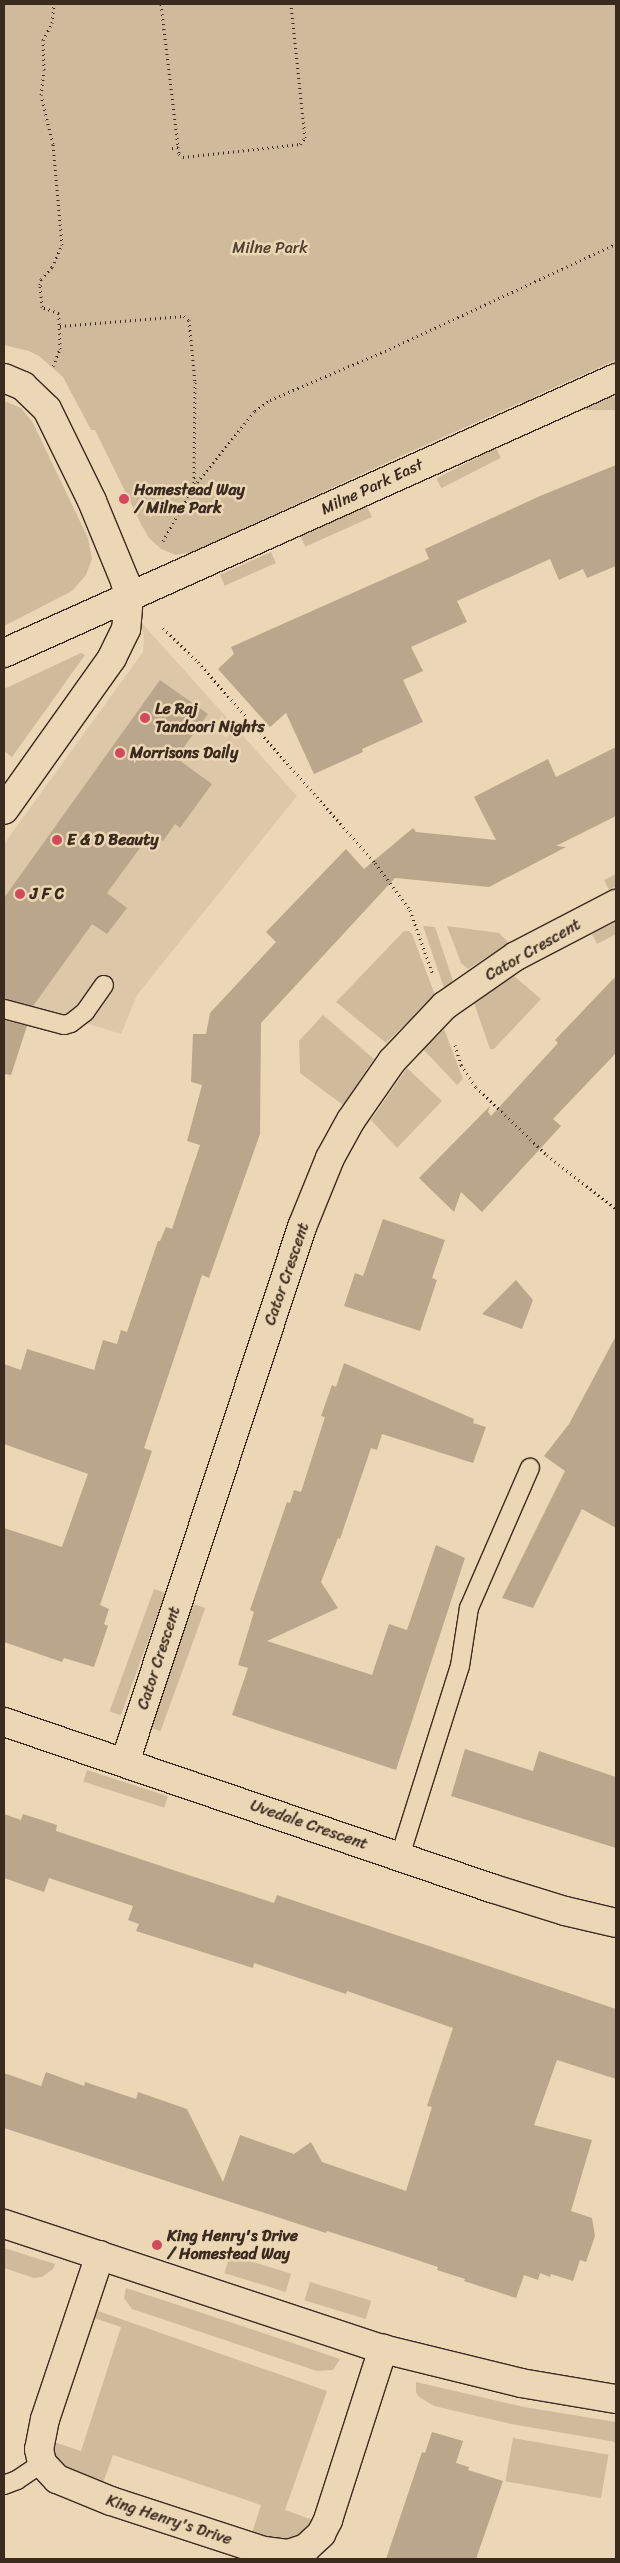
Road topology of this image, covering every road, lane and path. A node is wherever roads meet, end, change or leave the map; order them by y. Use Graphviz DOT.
graph roads {
  1 [pos="54,4"];
  2 [pos="162,4"];
  3 [pos="291,4"];
  4 [pos="178,147"];
  5 [pos="168,149"];
  6 [pos="616,244"];
  7 [pos="60,326"];
  8 [pos="4,378"];
  9 [pos="616,378"];
  10 [pos="32,392"];
  11 [pos="129,597"];
  12 [pos="4,653"];
  13 [pos="4,810"];
  14 [pos="616,904"];
  15 [pos="104,985"];
  16 [pos="444,1006"];
  17 [pos="4,1009"];
  18 [pos="616,1209"];
  19 [pos="530,1468"];
  20 [pos="4,1722"];
  21 [pos="125,1762"];
  22 [pos="400,1856"];
  23 [pos="616,1923"];
  24 [pos="4,2224"];
  25 [pos="100,2255"];
  26 [pos="384,2349"];
  27 [pos="616,2399"];
  28 [pos="42,2463"];
  29 [pos="4,2485"];
  30 [pos="310,2554"];
  1 -- 7 [label="path"];
  2 -- 4 [label="path"];
  3 -- 4 [label="path"];
  4 -- 5 [label="path"];
  6 -- 7 [label="path"];
  7 -- 10 [label="path"];
  8 -- 10 [label="street"];
  9 -- 11 [label="street, Milne Park East"];
  10 -- 11 [label="street"];
  11 -- 12 [label="street, Milne Park East"];
  11 -- 13 [label="street"];
  11 -- 16 [label="path"];
  14 -- 16 [label="street, Cator Crescent"];
  15 -- 17 [label="lane"];
  16 -- 18 [label="path"];
  16 -- 21 [label="street, Cator Crescent"];
  19 -- 22 [label="lane"];
  20 -- 21 [label="street, Uvedale Crescent"];
  21 -- 22 [label="street, Uvedale Crescent"];
  22 -- 23 [label="street, Uvedale Crescent"];
  24 -- 25 [label="street"];
  25 -- 26 [label="street"];
  25 -- 28 [label="street"];
  26 -- 27 [label="street"];
  26 -- 30 [label="street, King Henry's Drive"];
  28 -- 29 [label="lane"];
  28 -- 30 [label="street, King Henry's Drive"];
}
